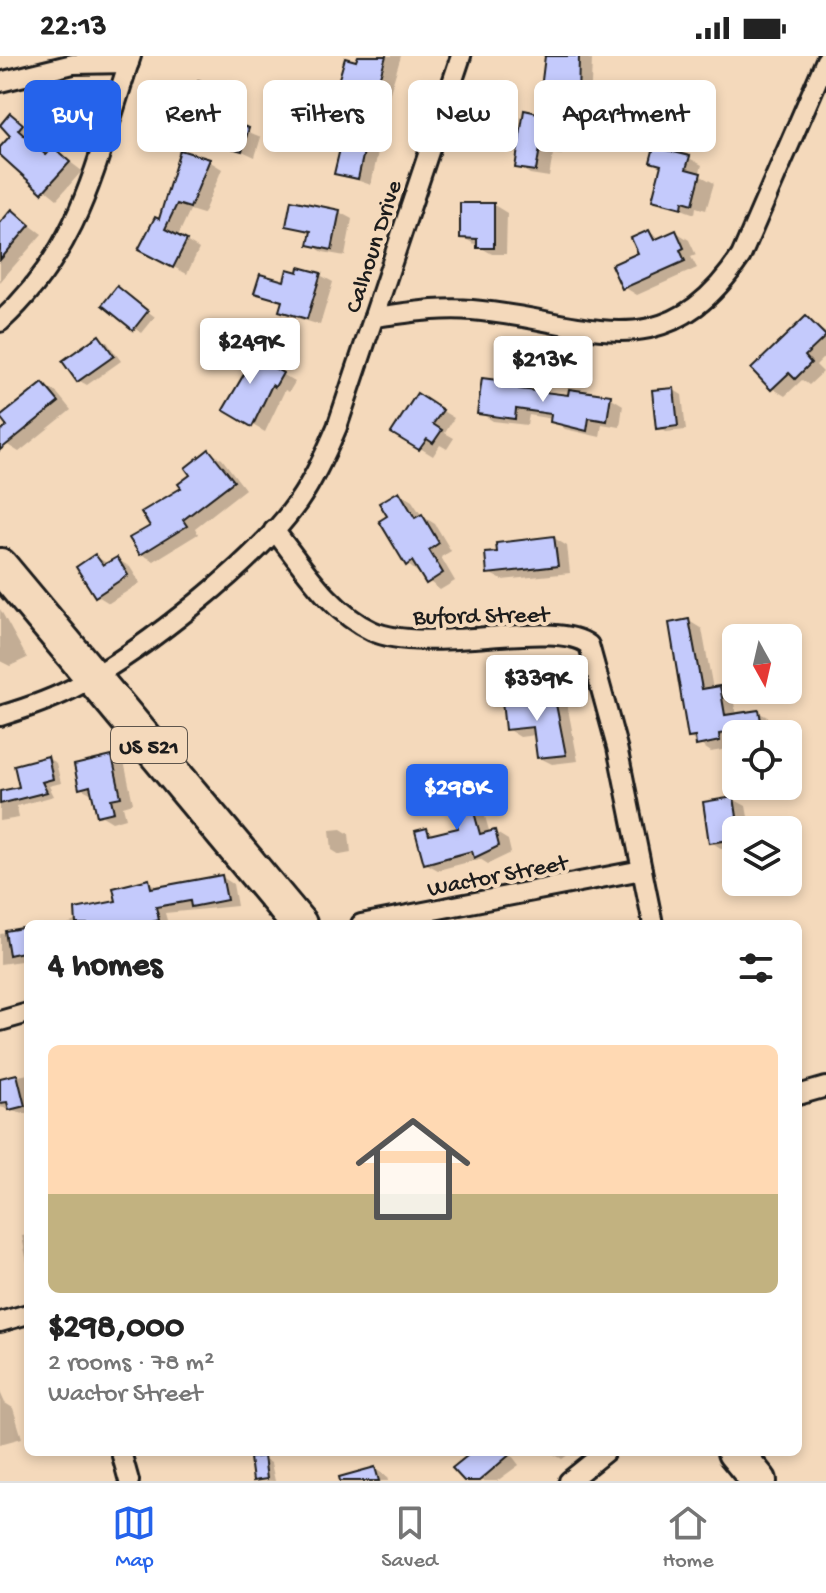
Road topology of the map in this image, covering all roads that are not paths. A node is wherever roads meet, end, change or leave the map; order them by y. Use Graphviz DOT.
graph roads {
  1 [pos="461,56"];
  2 [pos="130,60"];
  3 [pos="826,60"];
  4 [pos="0,82"];
  5 [pos="374,317"];
  6 [pos="0,322"];
  7 [pos="274,530"];
  8 [pos="0,566"];
  9 [pos="92,677"];
  10 [pos="0,716"];
  11 [pos="642,870"];
  12 [pos="296,920"];
  13 [pos="382,920"];
  14 [pos="652,920"];
  15 [pos="24,1014"];
  16 [pos="0,1021"];
  17 [pos="826,1087"];
  18 [pos="802,1094"];
  19 [pos="24,1315"];
  20 [pos="0,1322"];
  21 [pos="122,1456"];
  22 [pos="600,1456"];
  23 [pos="738,1456"];
  24 [pos="129,1481"];
  25 [pos="569,1481"];
  26 [pos="759,1481"];
  1 -- 5 [label="street, Calhoun Drive"];
  2 -- 4 [label="street"];
  2 -- 6 [label="street"];
  3 -- 5 [label="street"];
  5 -- 7 [label="street, Calhoun Drive"];
  7 -- 9 [label="street, Calhoun Drive"];
  7 -- 11 [label="street, Buford Street"];
  8 -- 9 [label="highway, US 521"];
  9 -- 10 [label="street, Calhoun Drive"];
  9 -- 12 [label="highway, US 521"];
  11 -- 13 [label="street, Wactor Street"];
  11 -- 14 [label="street, Buford Street"];
  15 -- 16 [label="street"];
  17 -- 18 [label="street"];
  19 -- 20 [label="street"];
  21 -- 24 [label="street"];
  22 -- 25 [label="street"];
  23 -- 26 [label="highway"];
}
